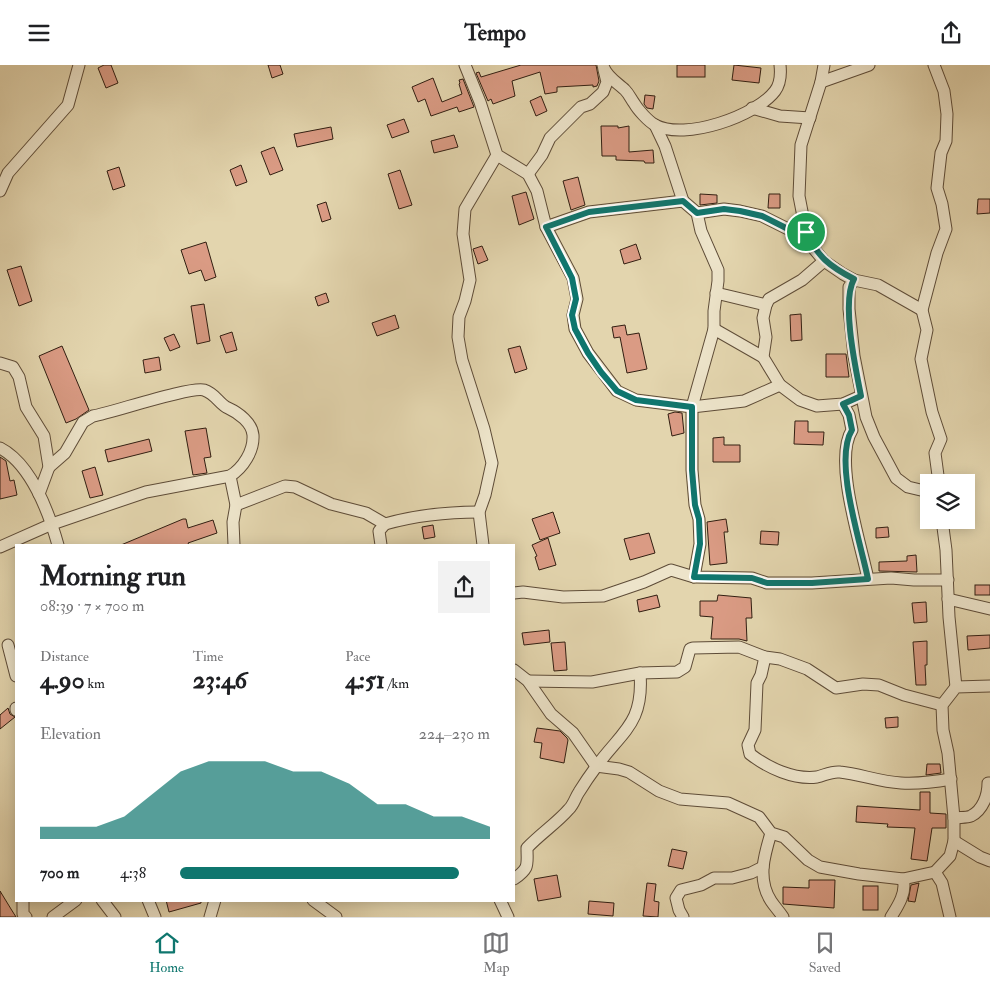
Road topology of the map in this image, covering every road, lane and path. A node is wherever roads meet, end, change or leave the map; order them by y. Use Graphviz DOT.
graph roads {
  1 [pos="79,65"];
  2 [pos="465,65"];
  3 [pos="780,65"];
  4 [pos="824,65"];
  5 [pos="869,65"];
  6 [pos="934,65"];
  7 [pos="603,67"];
  8 [pos="821,83"];
  9 [pos="752,108"];
  10 [pos="810,118"];
  11 [pos="655,125"];
  12 [pos="496,155"];
  13 [pos="528,175"];
  14 [pos="0,191"];
  15 [pos="683,201"];
  16 [pos="697,213"];
  17 [pos="546,227"];
  18 [pos="806,232"];
  19 [pos="824,261"];
  20 [pos="854,279"];
  21 [pos="716,293"];
  22 [pos="766,305"];
  23 [pos="922,310"];
  24 [pos="714,329"];
  25 [pos="763,357"];
  26 [pos="0,363"];
  27 [pos="780,385"];
  28 [pos="861,396"];
  29 [pos="843,404"];
  30 [pos="692,407"];
  31 [pos="852,430"];
  32 [pos="874,437"];
  33 [pos="0,448"];
  34 [pos="49,467"];
  35 [pos="938,474"];
  36 [pos="230,476"];
  37 [pos="920,490"];
  38 [pos="39,494"];
  39 [pos="236,505"];
  40 [pos="479,512"];
  41 [pos="385,524"];
  42 [pos="52,525"];
  43 [pos="943,529"];
  44 [pos="58,544"];
  45 [pos="234,544"];
  46 [pos="381,544"];
  47 [pos="482,544"];
  48 [pos="0,547"];
  49 [pos="694,577"];
  50 [pos="868,579"];
  51 [pos="948,580"];
  52 [pos="515,593"];
  53 [pos="948,599"];
  54 [pos="990,609"];
  55 [pos="8,646"];
  56 [pos="765,657"];
  57 [pos="515,671"];
  58 [pos="15,672"];
  59 [pos="640,673"];
  60 [pos="528,681"];
  61 [pos="990,686"];
  62 [pos="956,687"];
  63 [pos="942,705"];
  64 [pos="596,767"];
  65 [pos="951,779"];
  66 [pos="990,783"];
  67 [pos="954,818"];
  68 [pos="771,833"];
  69 [pos="954,841"];
  70 [pos="990,861"];
  71 [pos="763,867"];
  72 [pos="934,872"];
  73 [pos="515,878"];
  74 [pos="903,879"];
  75 [pos="22,902"];
  76 [pos="73,902"];
  77 [pos="104,902"];
  78 [pos="149,902"];
  79 [pos="214,902"];
  80 [pos="316,902"];
  81 [pos="501,902"];
  82 [pos="26,917"];
  83 [pos="53,917"];
  84 [pos="115,917"];
  85 [pos="155,917"];
  86 [pos="210,917"];
  87 [pos="336,917"];
  88 [pos="508,917"];
  89 [pos="683,917"];
  90 [pos="783,917"];
  91 [pos="891,917"];
  92 [pos="950,917"];
  1 -- 14 [label="street"];
  2 -- 12 [label="street"];
  3 -- 9 [label="street"];
  4 -- 8 [label="street"];
  5 -- 8 [label="street"];
  6 -- 23 [label="street"];
  7 -- 11 [label="street"];
  7 -- 13 [label="street"];
  8 -- 10 [label="street"];
  9 -- 10 [label="street"];
  9 -- 11 [label="street"];
  10 -- 18 [label="street"];
  11 -- 15 [label="street"];
  12 -- 13 [label="street"];
  12 -- 40 [label="street"];
  13 -- 17 [label="street"];
  15 -- 16 [label="street"];
  15 -- 17 [label="street"];
  16 -- 18 [label="street"];
  16 -- 21 [label="street"];
  17 -- 30 [label="street"];
  18 -- 19 [label="street"];
  19 -- 20 [label="street"];
  19 -- 22 [label="street"];
  20 -- 23 [label="street"];
  20 -- 28 [label="street"];
  21 -- 22 [label="street"];
  21 -- 24 [label="street"];
  22 -- 25 [label="street"];
  23 -- 35 [label="street"];
  24 -- 25 [label="street"];
  24 -- 30 [label="street"];
  25 -- 27 [label="street"];
  26 -- 34 [label="street"];
  27 -- 29 [label="street"];
  27 -- 30 [label="street"];
  28 -- 29 [label="street"];
  28 -- 32 [label="street"];
  29 -- 31 [label="street"];
  30 -- 49 [label="street"];
  31 -- 32 [label="street"];
  31 -- 50 [label="street"];
  32 -- 37 [label="street"];
  33 -- 38 [label="street"];
  34 -- 36 [label="street"];
  34 -- 38 [label="street"];
  36 -- 39 [label="street"];
  36 -- 42 [label="street"];
  38 -- 42 [label="street"];
  39 -- 41 [label="street"];
  39 -- 45 [label="street"];
  40 -- 41 [label="street"];
  40 -- 47 [label="street"];
  41 -- 46 [label="street"];
  42 -- 44 [label="street"];
  42 -- 48 [label="street"];
  43 -- 51 [label="street"];
  49 -- 50 [label="street"];
  49 -- 52 [label="street"];
  50 -- 51 [label="street"];
  51 -- 53 [label="street"];
  53 -- 54 [label="street"];
  53 -- 62 [label="street"];
  55 -- 58 [label="street"];
  56 -- 59 [label="street"];
  56 -- 63 [label="street"];
  56 -- 65 [label="street"];
  57 -- 60 [label="street"];
  59 -- 60 [label="street"];
  59 -- 64 [label="street"];
  60 -- 64 [label="street"];
  61 -- 62 [label="street"];
  62 -- 63 [label="street"];
  63 -- 65 [label="street"];
  64 -- 68 [label="street"];
  64 -- 73 [label="street"];
  65 -- 67 [label="street"];
  66 -- 67 [label="street"];
  67 -- 69 [label="street"];
  68 -- 71 [label="street"];
  68 -- 74 [label="street"];
  69 -- 70 [label="street"];
  69 -- 72 [label="street"];
  71 -- 89 [label="street"];
  71 -- 90 [label="street"];
  72 -- 74 [label="street"];
  72 -- 92 [label="street"];
  74 -- 91 [label="street"];
  75 -- 82 [label="street"];
  76 -- 83 [label="street"];
  77 -- 84 [label="street"];
  78 -- 85 [label="street"];
  79 -- 86 [label="street"];
  80 -- 87 [label="street"];
  81 -- 88 [label="street"];
}
